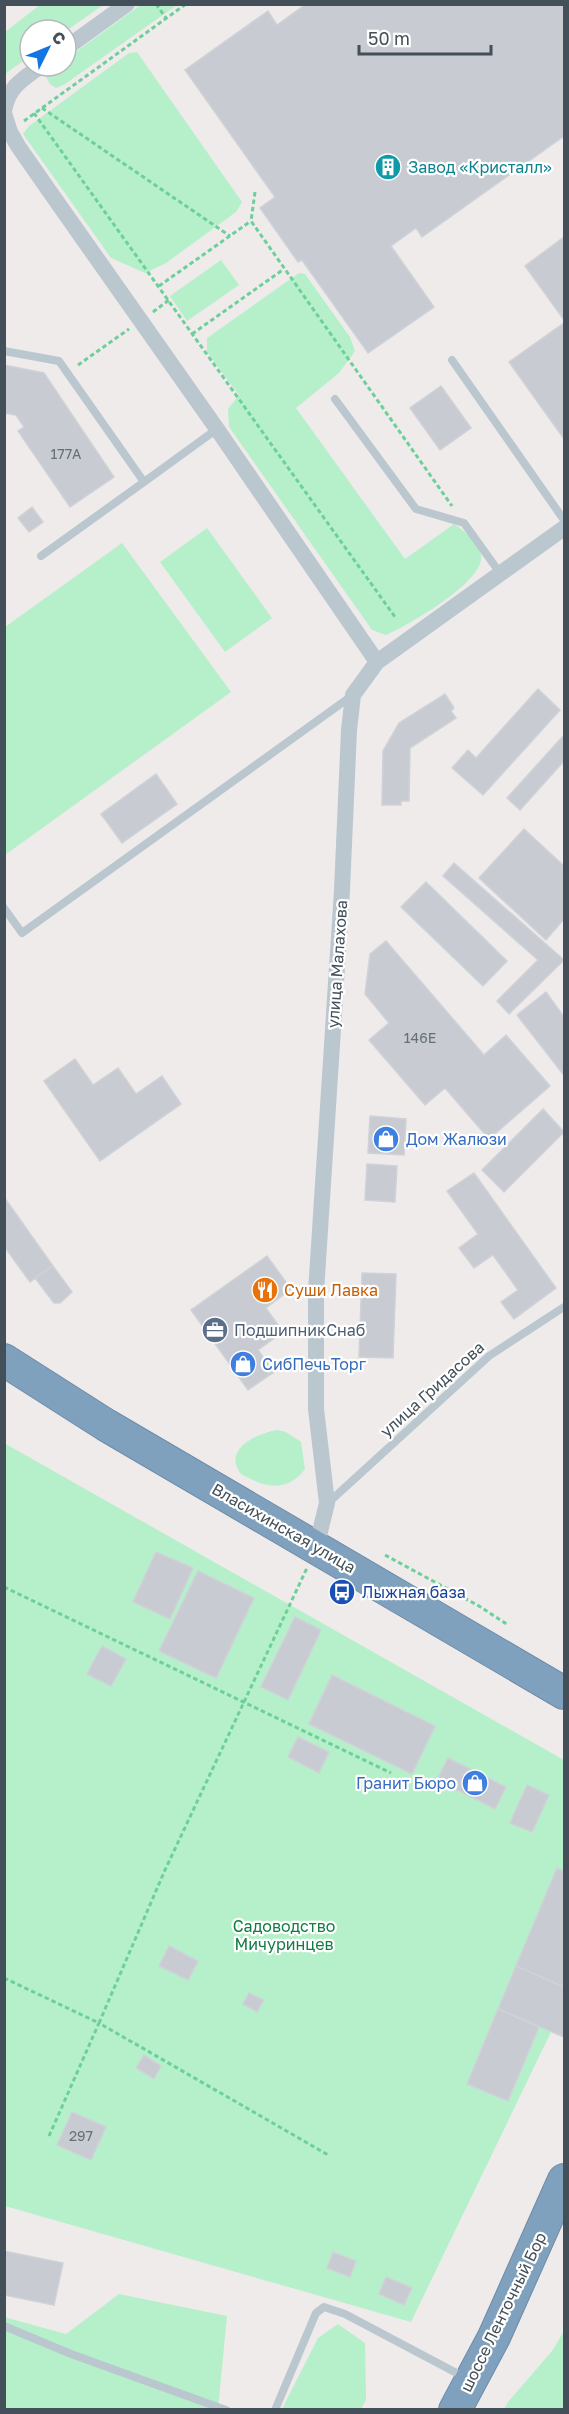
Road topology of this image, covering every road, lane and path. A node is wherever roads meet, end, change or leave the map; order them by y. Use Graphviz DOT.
graph roads {
  1 [pos="127,4"];
  2 [pos="156,4"];
  3 [pos="186,4"];
  4 [pos="166,18"];
  5 [pos="78,39"];
  6 [pos="24,78"];
  7 [pos="42,108"];
  8 [pos="4,112"];
  9 [pos="34,114"];
  10 [pos="10,132"];
  11 [pos="255,192"];
  12 [pos="250,222"];
  13 [pos="230,236"];
  14 [pos="284,268"];
  15 [pos="159,286"];
  16 [pos="169,300"];
  17 [pos="140,321"];
  18 [pos="192,334"];
  19 [pos="4,351"];
  20 [pos="452,360"];
  21 [pos="67,373"];
  22 [pos="334,399"];
  23 [pos="217,429"];
  24 [pos="144,482"];
  25 [pos="564,520"];
  26 [pos="464,523"];
  27 [pos="564,528"];
  28 [pos="41,556"];
  29 [pos="500,573"];
  30 [pos="395,617"];
  31 [pos="377,663"];
  32 [pos="353,695"];
  33 [pos="4,908"];
  34 [pos="564,1307"];
  35 [pos="4,1360"];
  36 [pos="327,1503"];
  37 [pos="316,1548"];
  38 [pos="384,1555"];
  39 [pos="4,1587"];
  40 [pos="508,1625"];
  41 [pos="564,1692"];
  42 [pos="244,1701"];
  43 [pos="391,1773"];
  44 [pos="4,1978"];
  45 [pos="99,2023"];
  46 [pos="50,2136"];
  47 [pos="330,2156"];
  48 [pos="564,2180"];
  49 [pos="4,2326"];
  50 [pos="472,2381"];
  51 [pos="226,2409"];
  52 [pos="275,2409"];
  53 [pos="455,2409"];
  1 -- 5 [label="street"];
  2 -- 4 [label="path"];
  3 -- 4 [label="path"];
  4 -- 7 [label="path"];
  6 -- 8 [label="street"];
  7 -- 9 [label="path"];
  7 -- 13 [label="path"];
  8 -- 10 [label="street"];
  9 -- 10 [label="path"];
  9 -- 15 [label="path"];
  10 -- 17 [label="street"];
  11 -- 12 [label="path"];
  12 -- 13 [label="path"];
  12 -- 14 [label="path"];
  13 -- 15 [label="path"];
  14 -- 18 [label="path"];
  14 -- 26 [label="path"];
  15 -- 16 [label="path"];
  16 -- 17 [label="path"];
  16 -- 18 [label="path"];
  17 -- 21 [label="path"];
  17 -- 23 [label="street"];
  18 -- 30 [label="path"];
  19 -- 21 [label="lane"];
  20 -- 25 [label="lane"];
  21 -- 24 [label="lane"];
  22 -- 26 [label="lane"];
  23 -- 24 [label="lane"];
  23 -- 31 [label="street"];
  24 -- 28 [label="lane"];
  26 -- 29 [label="lane"];
  27 -- 29 [label="street"];
  29 -- 31 [label="street"];
  31 -- 32 [label="street"];
  32 -- 33 [label="lane"];
  32 -- 36 [label="street, улица Малахова"];
  34 -- 36 [label="lane, улица Гридасова"];
  35 -- 37 [label="highway, Власихинская улица"];
  36 -- 37 [label="street"];
  37 -- 41 [label="highway, Власихинская улица"];
  37 -- 42 [label="path"];
  38 -- 40 [label="path"];
  39 -- 42 [label="path"];
  42 -- 43 [label="path"];
  42 -- 45 [label="path"];
  44 -- 45 [label="path"];
  45 -- 46 [label="path"];
  45 -- 47 [label="path"];
  48 -- 50 [label="highway, шоссе Ленточный Бор"];
  49 -- 51 [label="lane"];
  50 -- 52 [label="lane"];
  50 -- 53 [label="highway, шоссе Ленточный Бор"];
}
